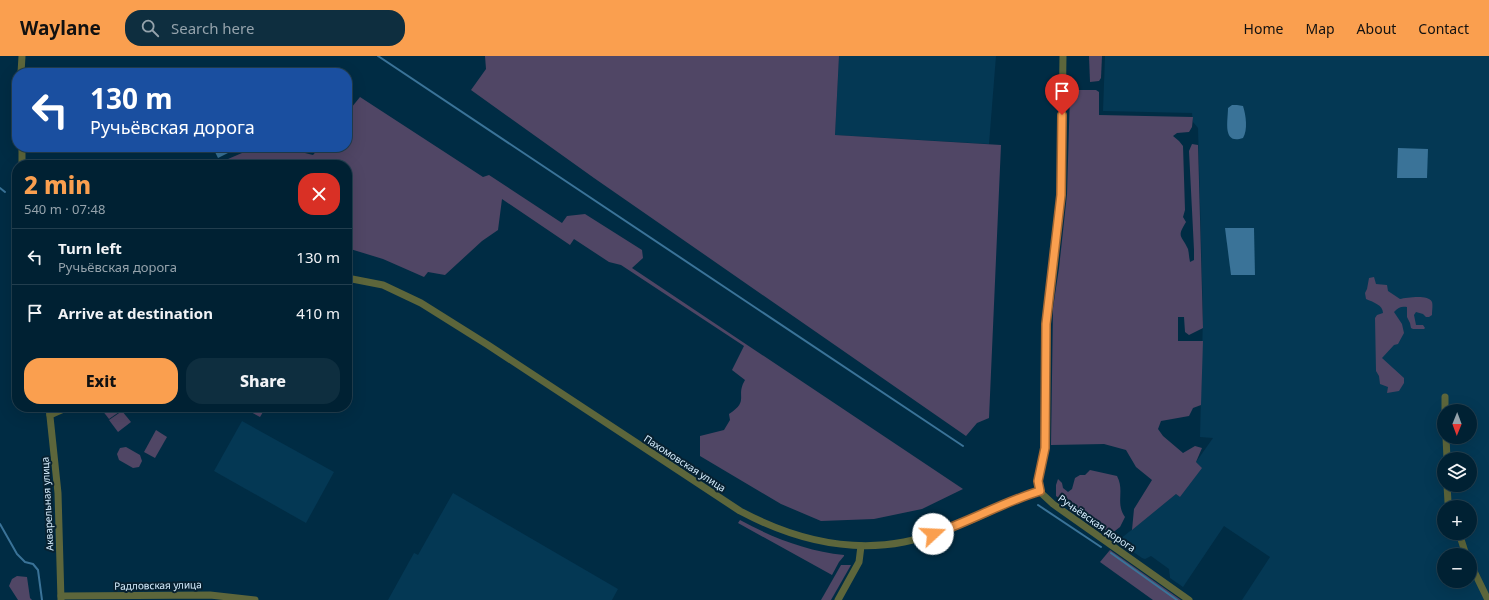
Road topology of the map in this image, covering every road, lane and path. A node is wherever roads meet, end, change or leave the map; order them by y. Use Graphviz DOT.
graph roads {
  1 [pos="22,56"];
  2 [pos="1063,56"];
  3 [pos="21,68"];
  4 [pos="352,279"];
  5 [pos="1445,397"];
  6 [pos="1445,404"];
  7 [pos="50,412"];
  8 [pos="57,412"];
  9 [pos="50,415"];
  10 [pos="1040,491"];
  11 [pos="861,546"];
  12 [pos="1477,577"];
  13 [pos="61,598"];
  14 [pos="255,600"];
  15 [pos="838,600"];
  16 [pos="1189,600"];
  17 [pos="1488,600"];
  1 -- 3 [label="street"];
  2 -- 10 [label="street"];
  4 -- 11 [label="street, Пахомовская улица"];
  5 -- 6 [label="street"];
  7 -- 9 [label="street, Акварельная улица"];
  8 -- 9 [label="street"];
  9 -- 13 [label="street, Акварельная улица"];
  10 -- 11 [label="street, Пахомовская улица"];
  10 -- 16 [label="street, Ручьёвская дорога"];
  11 -- 15 [label="street"];
  12 -- 17 [label="street"];
  13 -- 14 [label="street, Радловская улица"];
}
